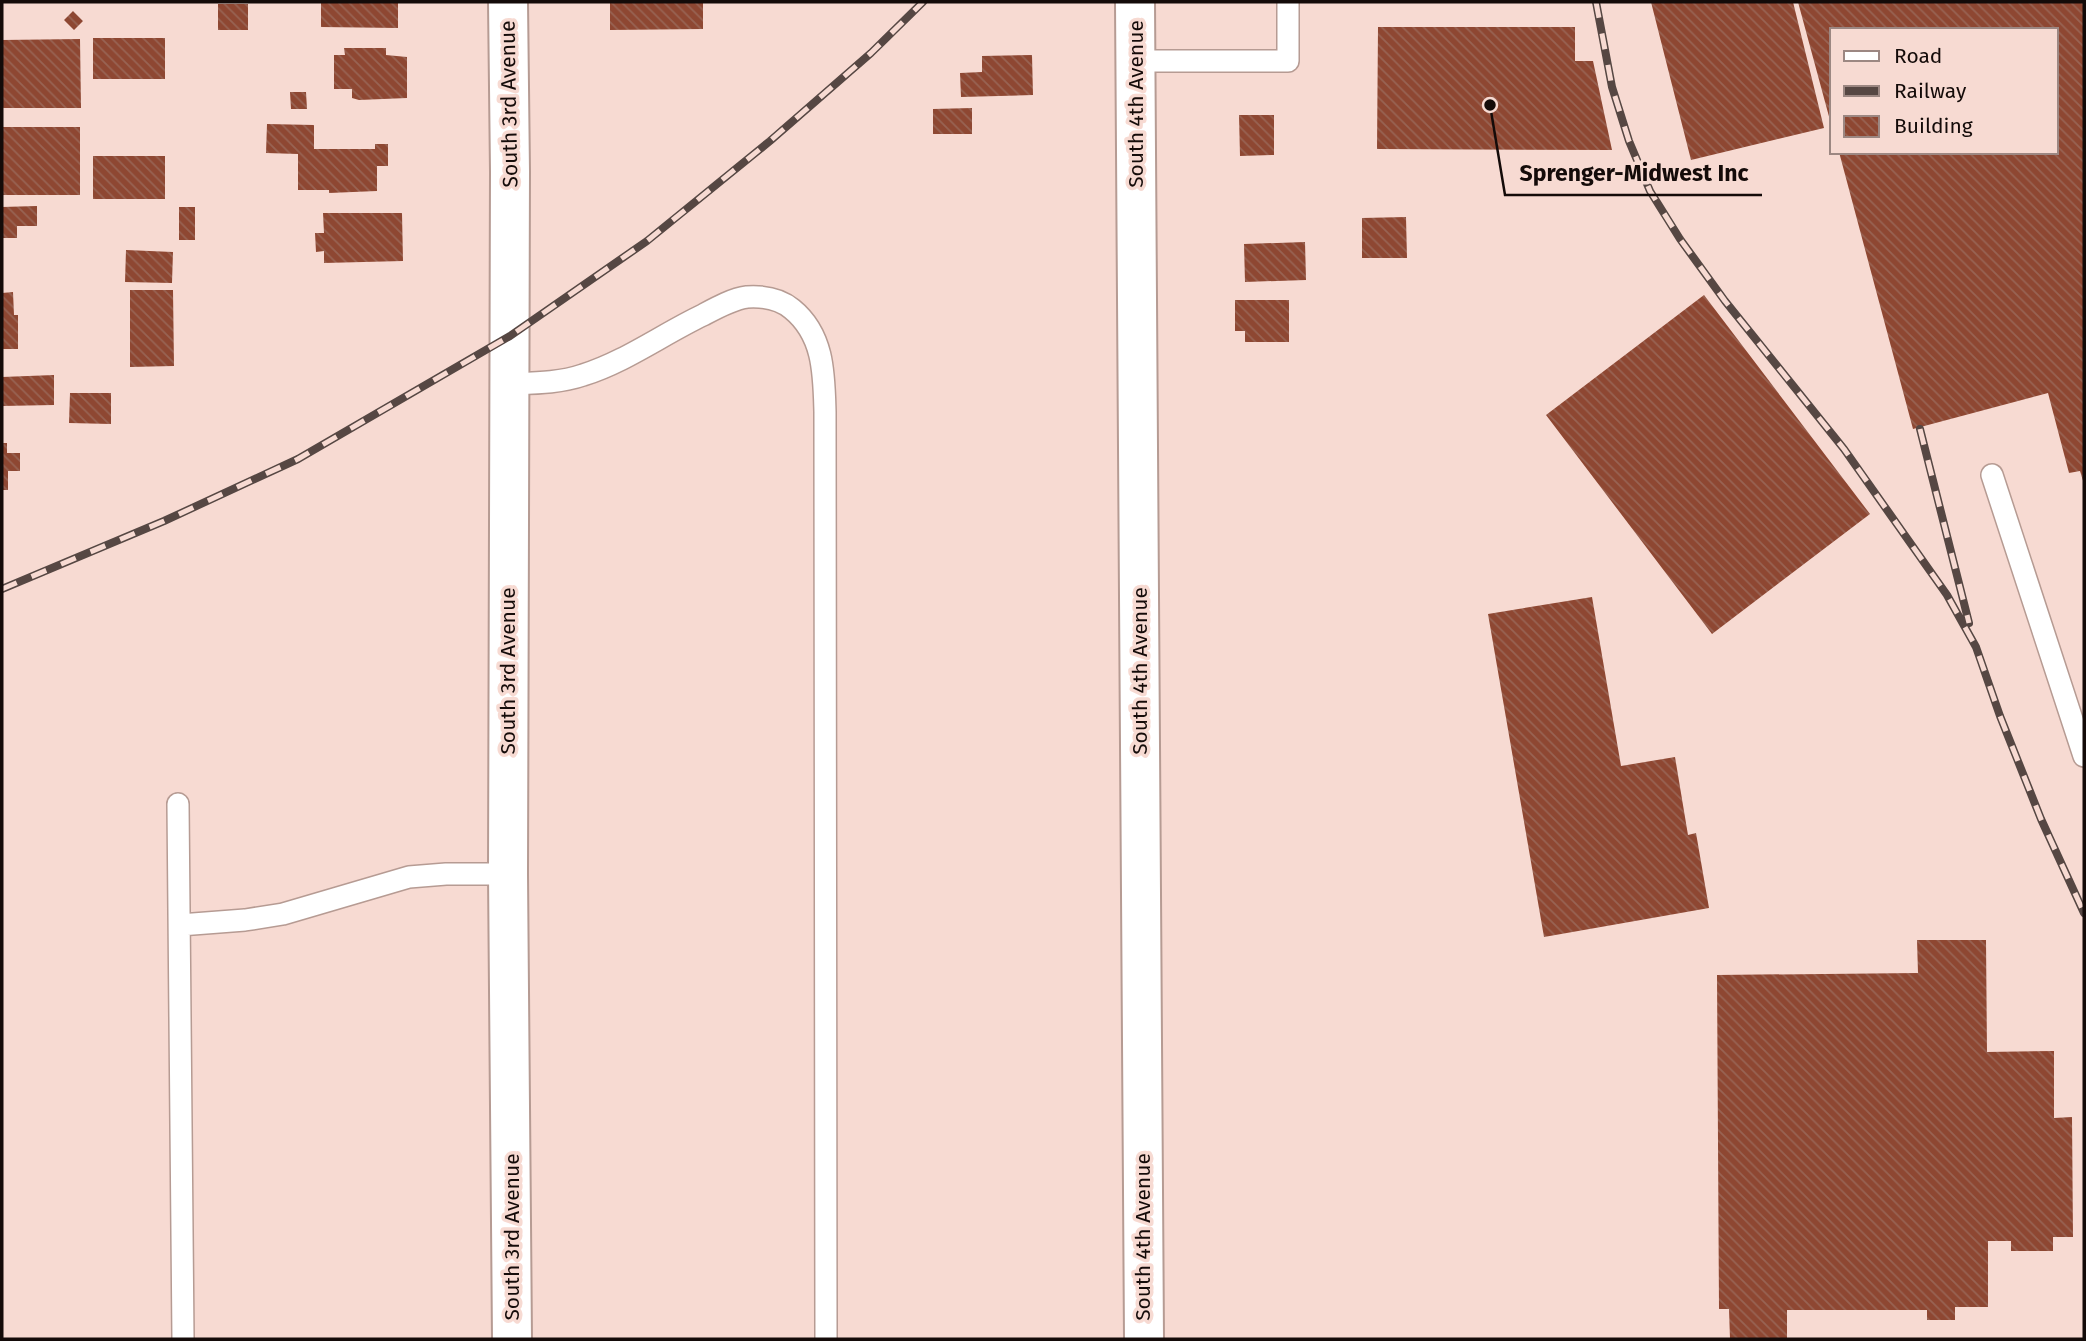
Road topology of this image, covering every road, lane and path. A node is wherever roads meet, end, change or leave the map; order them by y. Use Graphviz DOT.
graph roads {
  1 [pos="508,2"];
  2 [pos="1135,2"];
  3 [pos="1288,2"];
  4 [pos="1136,61"];
  5 [pos="509,384"];
  6 [pos="1992,475"];
  7 [pos="2084,756"];
  8 [pos="178,804"];
  9 [pos="508,874"];
  10 [pos="180,925"];
  11 [pos="183,1339"];
  12 [pos="512,1339"];
  13 [pos="826,1339"];
  14 [pos="1144,1339"];
  1 -- 5 [label="street, South 3rd Avenue"];
  2 -- 4 [label="street, South 4th Avenue"];
  3 -- 4 [label="lane"];
  4 -- 14 [label="street, South 4th Avenue"];
  5 -- 9 [label="street, South 3rd Avenue"];
  5 -- 13 [label="lane"];
  6 -- 7 [label="lane"];
  8 -- 10 [label="lane"];
  9 -- 10 [label="lane"];
  9 -- 12 [label="street, South 3rd Avenue"];
  10 -- 11 [label="lane"];
}
